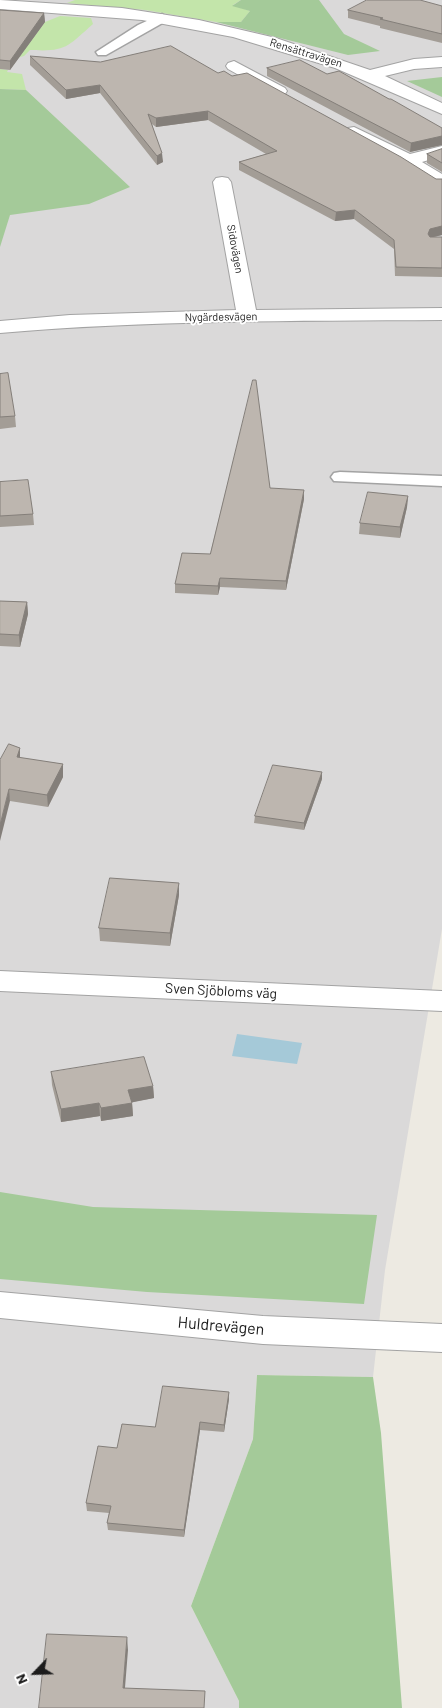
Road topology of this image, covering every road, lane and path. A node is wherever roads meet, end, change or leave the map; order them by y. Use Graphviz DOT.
graph roads {
  1 [pos="0,4"];
  2 [pos="162,18"];
  3 [pos="102,52"];
  4 [pos="442,62"];
  5 [pos="234,66"];
  6 [pos="370,75"];
  7 [pos="295,100"];
  8 [pos="442,109"];
  9 [pos="338,123"];
  10 [pos="442,151"];
  11 [pos="408,160"];
  12 [pos="222,182"];
  13 [pos="442,182"];
  14 [pos="442,314"];
  15 [pos="247,316"];
  16 [pos="0,327"];
  17 [pos="340,477"];
  18 [pos="442,481"];
  19 [pos="0,981"];
  20 [pos="442,1001"];
  21 [pos="0,1305"];
  22 [pos="442,1338"];
  1 -- 2 [label="street, Rensättravägen"];
  2 -- 3 [label="lane"];
  2 -- 6 [label="street, Rensättravägen"];
  4 -- 6 [label="street"];
  5 -- 7 [label="street"];
  6 -- 8 [label="street, Rensättravägen"];
  9 -- 11 [label="street"];
  10 -- 11 [label="street"];
  11 -- 13 [label="street"];
  12 -- 15 [label="street, Sidovägen"];
  14 -- 15 [label="street, Nygärdesvägen"];
  15 -- 16 [label="street, Nygärdesvägen"];
  17 -- 18 [label="lane"];
  19 -- 20 [label="street, Sven Sjöbloms väg"];
  21 -- 22 [label="street, Huldrevägen"];
}
